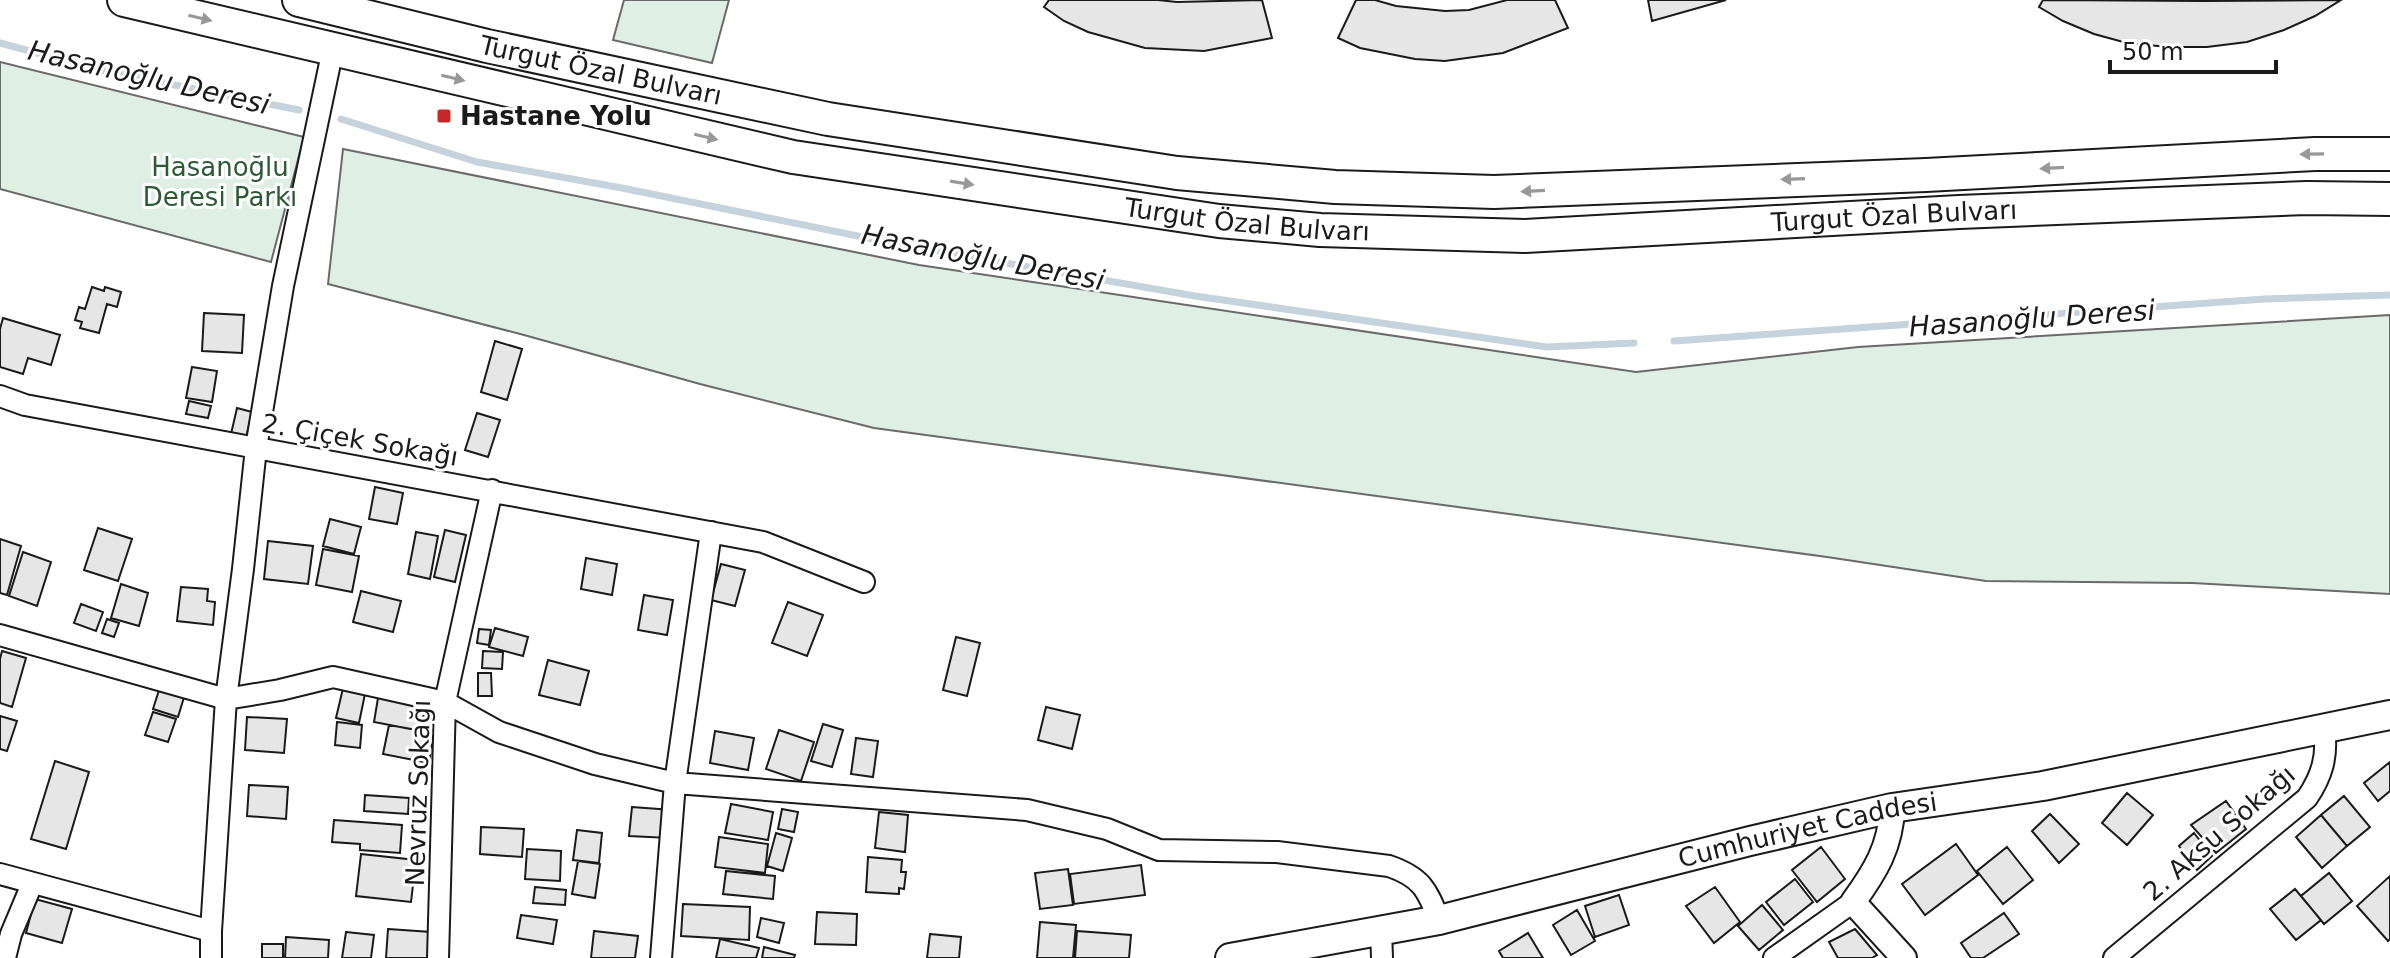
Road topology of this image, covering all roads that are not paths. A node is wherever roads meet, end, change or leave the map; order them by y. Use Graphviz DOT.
graph roads {
  1 [pos="124,0"];
  2 [pos="299,0"];
  3 [pos="333,49"];
  4 [pos="2390,154"];
  5 [pos="2390,199"];
  6 [pos="0,396"];
  7 [pos="256,448"];
  8 [pos="492,490"];
  9 [pos="711,532"];
  10 [pos="864,582"];
  11 [pos="0,635"];
  12 [pos="226,699"];
  13 [pos="445,702"];
  14 [pos="2390,715"];
  15 [pos="2324,729"];
  16 [pos="675,783"];
  17 [pos="1892,808"];
  18 [pos="0,874"];
  19 [pos="32,884"];
  20 [pos="1853,902"];
  21 [pos="1439,920"];
  22 [pos="211,931"];
  23 [pos="1382,944"];
  24 [pos="5,958"];
  25 [pos="211,958"];
  26 [pos="438,958"];
  27 [pos="661,958"];
  28 [pos="1230,958"];
  29 [pos="1774,958"];
  30 [pos="1904,958"];
  31 [pos="2114,958"];
  1 -- 3 [label="main road, Turgut Özal Bulvarı, one-way"];
  4 -- 2 [label="main road, Turgut Özal Bulvarı, one-way"];
  3 -- 5 [label="main road, Turgut Özal Bulvarı, one-way"];
  3 -- 7 [label="street"];
  6 -- 7 [label="street, 2. Çiçek Sokağı"];
  7 -- 8 [label="street, 2. Çiçek Sokağı"];
  7 -- 12 [label="street"];
  8 -- 9 [label="street, 2. Çiçek Sokağı"];
  8 -- 13 [label="street, Nevruz Sokağı"];
  9 -- 10 [label="street, 2. Çiçek Sokağı"];
  9 -- 16 [label="street"];
  11 -- 12 [label="street"];
  12 -- 13 [label="street"];
  12 -- 22 [label="street"];
  13 -- 16 [label="street"];
  13 -- 26 [label="street, Nevruz Sokağı"];
  14 -- 15 [label="main road, Cumhuriyet Caddesi"];
  15 -- 17 [label="main road, Cumhuriyet Caddesi"];
  15 -- 31 [label="street, 2. Aksu Sokağı"];
  16 -- 21 [label="street"];
  16 -- 27 [label="street"];
  17 -- 20 [label="street"];
  17 -- 21 [label="main road, Cumhuriyet Caddesi"];
  18 -- 19 [label="street"];
  19 -- 22 [label="street"];
  19 -- 24 [label="street"];
  20 -- 29 [label="street"];
  20 -- 30 [label="street"];
  21 -- 23 [label="main road, Cumhuriyet Caddesi"];
  22 -- 25 [label="street"];
  23 -- 28 [label="main road, Cumhuriyet Caddesi"];
}
